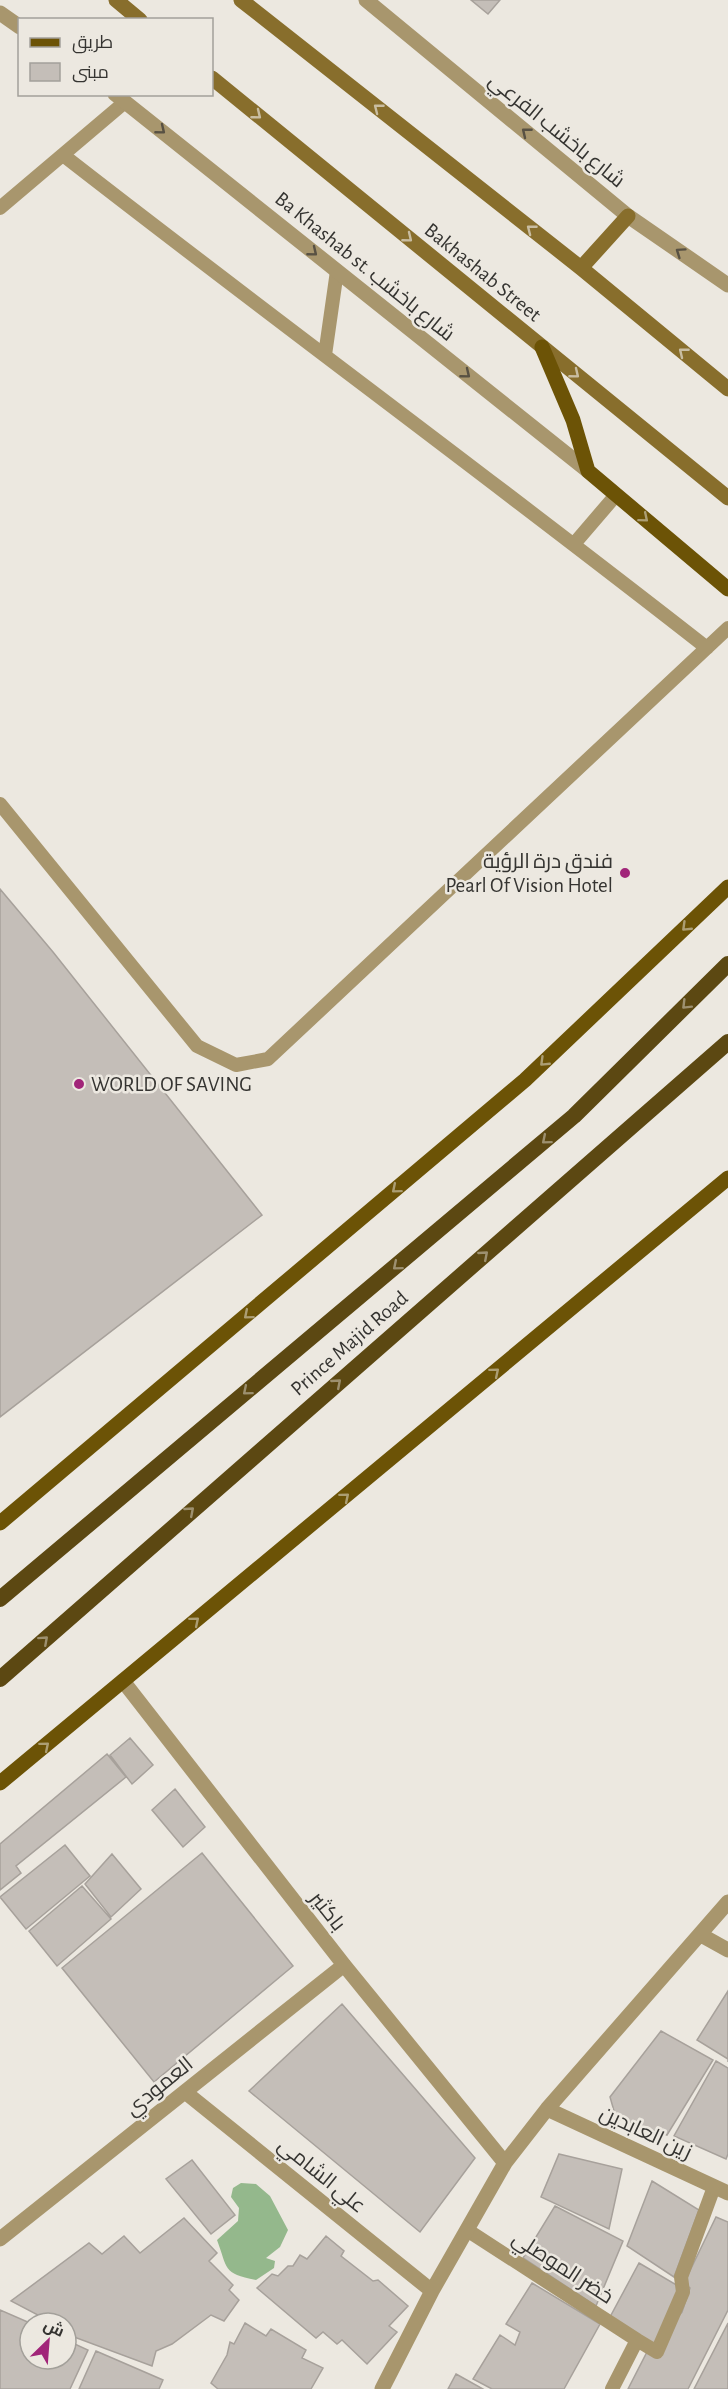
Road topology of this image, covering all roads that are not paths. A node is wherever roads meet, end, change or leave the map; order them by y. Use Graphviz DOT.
graph roads {
  1 [pos="116,0"];
  2 [pos="241,0"];
  3 [pos="366,0"];
  4 [pos="0,14"];
  5 [pos="138,18"];
  6 [pos="18,26"];
  7 [pos="213,79"];
  8 [pos="120,98"];
  9 [pos="63,154"];
  10 [pos="0,208"];
  11 [pos="628,216"];
  12 [pos="581,268"];
  13 [pos="337,271"];
  14 [pos="728,285"];
  15 [pos="542,347"];
  16 [pos="326,355"];
  17 [pos="728,389"];
  18 [pos="588,471"];
  19 [pos="616,495"];
  20 [pos="728,498"];
  21 [pos="574,544"];
  22 [pos="728,589"];
  23 [pos="728,628"];
  24 [pos="707,648"];
  25 [pos="0,804"];
  26 [pos="728,887"];
  27 [pos="728,964"];
  28 [pos="728,1042"];
  29 [pos="728,1178"];
  30 [pos="0,1523"];
  31 [pos="0,1599"];
  32 [pos="0,1678"];
  33 [pos="123,1681"];
  34 [pos="0,1783"];
  35 [pos="728,1902"];
  36 [pos="701,1935"];
  37 [pos="728,1950"];
  38 [pos="344,1965"];
  39 [pos="185,2092"];
  40 [pos="547,2109"];
  41 [pos="505,2163"];
  42 [pos="721,2190"];
  43 [pos="467,2230"];
  44 [pos="0,2239"];
  45 [pos="432,2291"];
  46 [pos="637,2340"];
  47 [pos="382,2389"];
  48 [pos="612,2389"];
  1 -- 5 [label="main road"];
  12 -- 2 [label="main road, one-way"];
  11 -- 3 [label="street, شارع باخشب الفرعي, one-way"];
  4 -- 6 [label="street"];
  7 -- 15 [label="main road, Bakhashab Street, one-way"];
  8 -- 9 [label="lane"];
  8 -- 13 [label="street, Ba Khashab st. شارع باخشب, one-way"];
  9 -- 10 [label="lane"];
  9 -- 16 [label="lane"];
  11 -- 12 [label="main road"];
  14 -- 11 [label="street, شارع باخشب الفرعي, one-way"];
  17 -- 12 [label="main road, one-way"];
  13 -- 16 [label="lane"];
  13 -- 18 [label="street, Ba Khashab st. شارع باخشب, one-way"];
  15 -- 18 [label="main road"];
  15 -- 20 [label="main road, Bakhashab Street, one-way"];
  16 -- 21 [label="lane"];
  18 -- 19 [label="main road"];
  19 -- 21 [label="lane"];
  19 -- 22 [label="main road, one-way"];
  21 -- 24 [label="lane"];
  23 -- 24 [label="lane"];
  24 -- 25 [label="lane"];
  26 -- 30 [label="main road, one-way"];
  27 -- 31 [label="highway, Prince Majid Road, one-way"];
  32 -- 28 [label="highway, Prince Majid Road, one-way"];
  33 -- 29 [label="main road, one-way"];
  34 -- 33 [label="main road, one-way"];
  33 -- 38 [label="street, باكثير"];
  35 -- 36 [label="street"];
  36 -- 37 [label="street"];
  36 -- 40 [label="street"];
  38 -- 39 [label="street, العمودي"];
  38 -- 41 [label="street, باكثير"];
  39 -- 44 [label="street, العمودي"];
  39 -- 45 [label="street, علي الشامي"];
  40 -- 41 [label="street"];
  40 -- 42 [label="street, زين العابدين"];
  41 -- 43 [label="street"];
  42 -- 46 [label="lane, خضر الموصلي"];
  43 -- 45 [label="street"];
  43 -- 46 [label="lane, خضر الموصلي"];
  45 -- 47 [label="street"];
  46 -- 48 [label="lane"];
}
